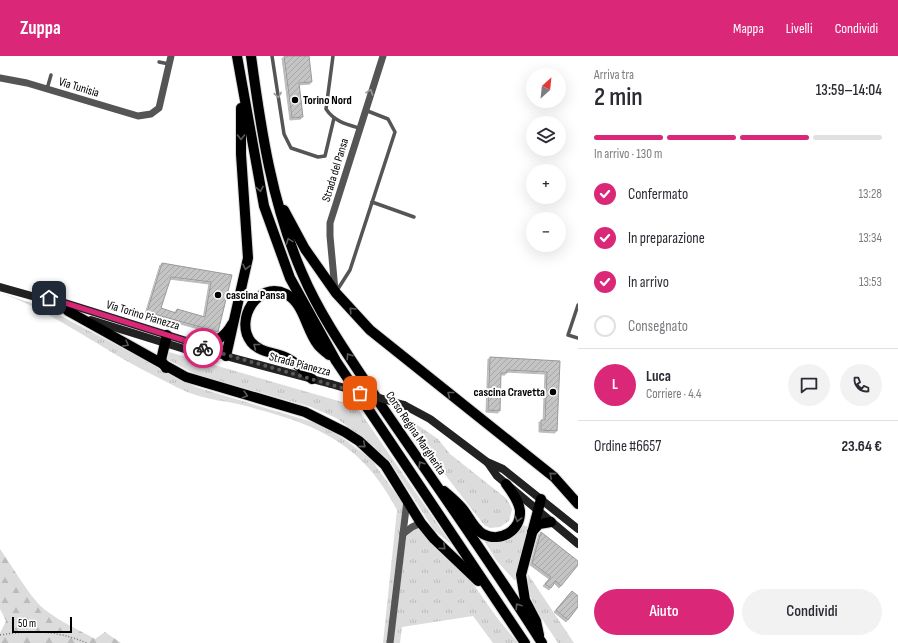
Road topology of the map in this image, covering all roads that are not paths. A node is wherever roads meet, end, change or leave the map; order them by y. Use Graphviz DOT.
graph roads {
  1 [pos="171,56"];
  2 [pos="237,56"];
  3 [pos="251,56"];
  4 [pos="272,56"];
  5 [pos="333,56"];
  6 [pos="382,56"];
  7 [pos="159,62"];
  8 [pos="170,64"];
  9 [pos="51,75"];
  10 [pos="0,78"];
  11 [pos="241,84"];
  12 [pos="47,89"];
  13 [pos="364,110"];
  14 [pos="334,118"];
  15 [pos="359,128"];
  16 [pos="273,189"];
  17 [pos="372,202"];
  18 [pos="414,216"];
  19 [pos="0,287"];
  20 [pos="336,292"];
  21 [pos="39,298"];
  22 [pos="578,305"];
  23 [pos="68,311"];
  24 [pos="236,317"];
  25 [pos="578,338"];
  26 [pos="166,339"];
  27 [pos="196,344"];
  28 [pos="207,350"];
  29 [pos="226,356"];
  30 [pos="336,361"];
  31 [pos="166,368"];
  32 [pos="312,379"];
  33 [pos="487,462"];
  34 [pos="432,481"];
  35 [pos="506,484"];
  36 [pos="541,499"];
  37 [pos="407,500"];
  38 [pos="578,504"];
  39 [pos="537,510"];
  40 [pos="551,522"];
  41 [pos="421,523"];
  42 [pos="578,529"];
  43 [pos="532,532"];
  44 [pos="403,534"];
  45 [pos="578,544"];
  46 [pos="497,600"];
  47 [pos="541,641"];
  48 [pos="390,643"];
  49 [pos="525,643"];
  1 -- 8 [label="street"];
  2 -- 11 [label="main road"];
  3 -- 16 [label="main road, Corso Regina Margherita"];
  4 -- 14 [label="lane, one-way"];
  5 -- 14 [label="lane"];
  13 -- 6 [label="street, Strada del Pansa, one-way"];
  7 -- 8 [label="lane"];
  8 -- 12 [label="street, Via Tunisia"];
  9 -- 12 [label="lane"];
  10 -- 12 [label="street, Via Tunisia"];
  11 -- 24 [label="main road, one-way"];
  11 -- 30 [label="main road, one-way"];
  13 -- 15 [label="street, Strada del Pansa"];
  13 -- 17 [label="lane"];
  14 -- 15 [label="lane"];
  15 -- 20 [label="street, Strada del Pansa"];
  16 -- 20 [label="main road"];
  34 -- 16 [label="main road, Corso Regina Margherita, one-way"];
  17 -- 18 [label="lane"];
  17 -- 20 [label="lane"];
  19 -- 21 [label="main road, Via Torino Pianezza"];
  38 -- 20 [label="main road, one-way"];
  21 -- 23 [label="main road, Via Torino Pianezza"];
  21 -- 26 [label="main road, Via Torino Pianezza"];
  22 -- 25 [label="lane"];
  23 -- 26 [label="main road, Via Torino Pianezza"];
  23 -- 31 [label="main road, one-way"];
  24 -- 27 [label="main road"];
  24 -- 29 [label="main road"];
  26 -- 27 [label="main road, Via Torino Pianezza"];
  26 -- 28 [label="main road, Via Torino Pianezza"];
  26 -- 31 [label="main road"];
  27 -- 28 [label="main road, Via Torino Pianezza"];
  28 -- 29 [label="main road, Strada Pianezza"];
  29 -- 32 [label="main road, Strada Pianezza"];
  32 -- 30 [label="main road, one-way"];
  30 -- 46 [label="main road"];
  31 -- 37 [label="main road, one-way"];
  32 -- 33 [label="main road, Strada Pianezza, bridge"];
  33 -- 35 [label="main road, Strada Pianezza"];
  33 -- 36 [label="main road, Strada Pianezza"];
  35 -- 34 [label="main road, one-way"];
  47 -- 34 [label="main road, Corso Regina Margherita, one-way"];
  35 -- 39 [label="main road, Strada Pianezza"];
  36 -- 39 [label="main road"];
  36 -- 42 [label="main road, Strada Pianezza"];
  37 -- 41 [label="main road"];
  37 -- 44 [label="street"];
  39 -- 40 [label="main road, Strada Pianezza"];
  39 -- 43 [label="main road"];
  40 -- 43 [label="main road"];
  40 -- 45 [label="main road, Strada Pianezza"];
  41 -- 44 [label="street"];
  41 -- 46 [label="main road, one-way"];
  43 -- 47 [label="main road"];
  44 -- 48 [label="street"];
  46 -- 49 [label="main road"];
}
